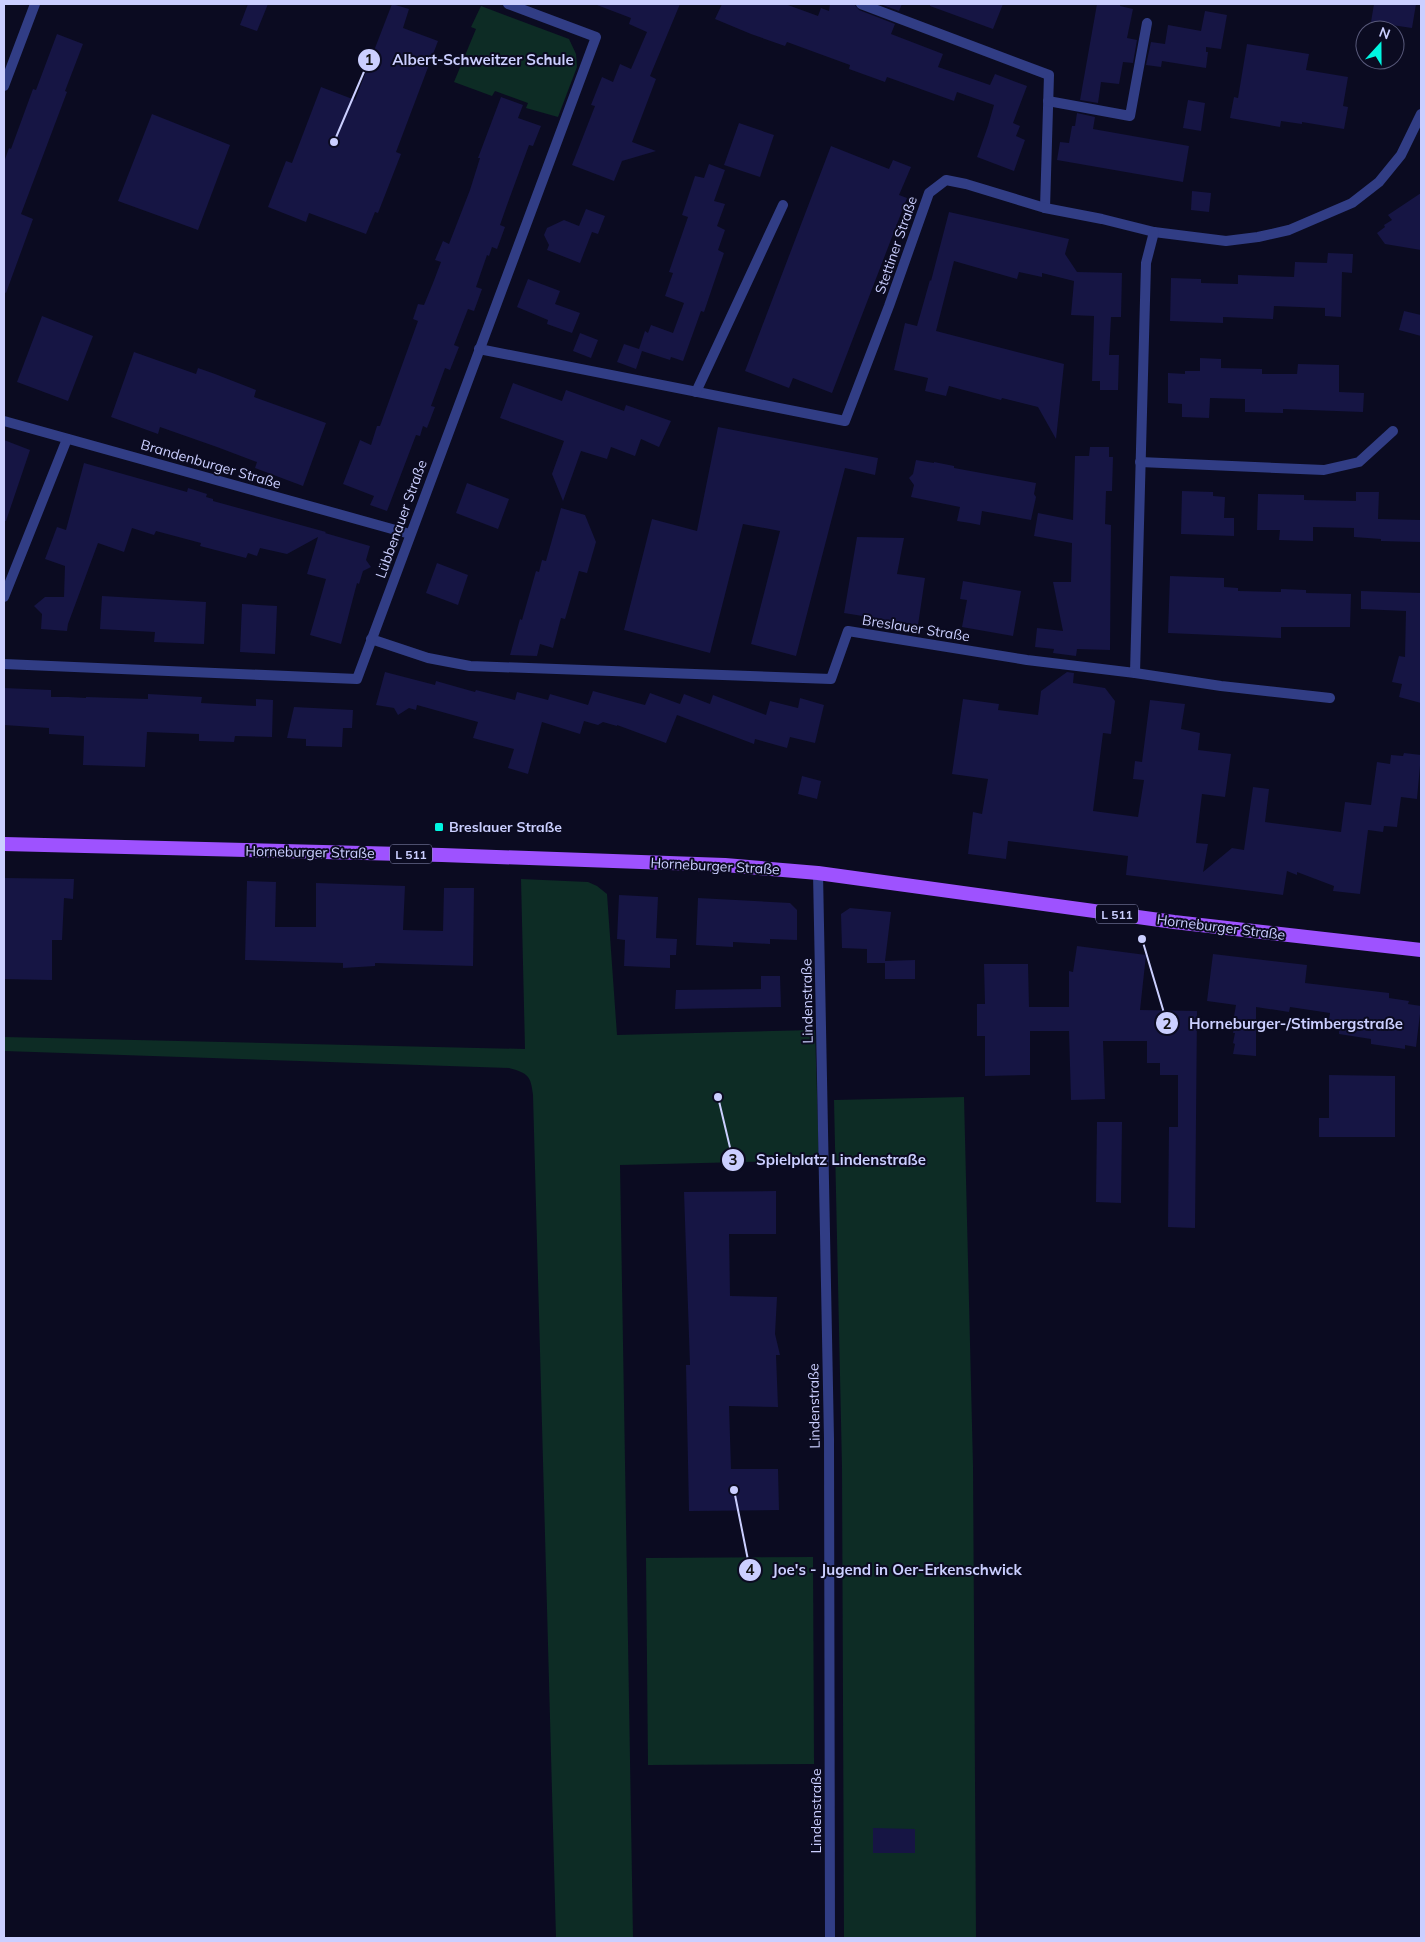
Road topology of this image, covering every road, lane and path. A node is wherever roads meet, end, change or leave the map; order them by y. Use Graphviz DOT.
graph roads {
  1 [pos="34,4"];
  2 [pos="508,4"];
  3 [pos="861,4"];
  4 [pos="1147,24"];
  5 [pos="4,86"];
  6 [pos="1048,101"];
  7 [pos="1421,114"];
  8 [pos="783,205"];
  9 [pos="1045,208"];
  10 [pos="1154,232"];
  11 [pos="479,349"];
  12 [pos="696,392"];
  13 [pos="4,421"];
  14 [pos="1393,431"];
  15 [pos="66,438"];
  16 [pos="1140,462"];
  17 [pos="410,534"];
  18 [pos="4,597"];
  19 [pos="371,639"];
  20 [pos="4,664"];
  21 [pos="1135,674"];
  22 [pos="1330,698"];
  23 [pos="4,844"];
  24 [pos="818,873"];
  25 [pos="1421,950"];
  26 [pos="830,1938"];
  1 -- 5 [label="street"];
  2 -- 11 [label="street, Lübbenauer Straße"];
  3 -- 6 [label="street"];
  4 -- 6 [label="street"];
  6 -- 9 [label="street"];
  7 -- 10 [label="street, Stettiner Straße"];
  8 -- 12 [label="street"];
  9 -- 10 [label="street, Stettiner Straße"];
  9 -- 12 [label="street, Stettiner Straße"];
  10 -- 16 [label="street"];
  11 -- 12 [label="street, Stettiner Straße"];
  11 -- 17 [label="street, Lübbenauer Straße"];
  13 -- 15 [label="street, Brandenburger Straße"];
  14 -- 16 [label="street"];
  15 -- 17 [label="street, Brandenburger Straße"];
  15 -- 18 [label="street"];
  16 -- 21 [label="street"];
  17 -- 19 [label="street, Lübbenauer Straße"];
  19 -- 20 [label="street, Lübbenauer Straße"];
  19 -- 21 [label="street, Breslauer Straße"];
  21 -- 22 [label="street, Breslauer Straße"];
  23 -- 24 [label="main road, Horneburger Straße / L 511"];
  24 -- 25 [label="main road, Horneburger Straße / L 511"];
  24 -- 26 [label="street, Lindenstraße"];
}
